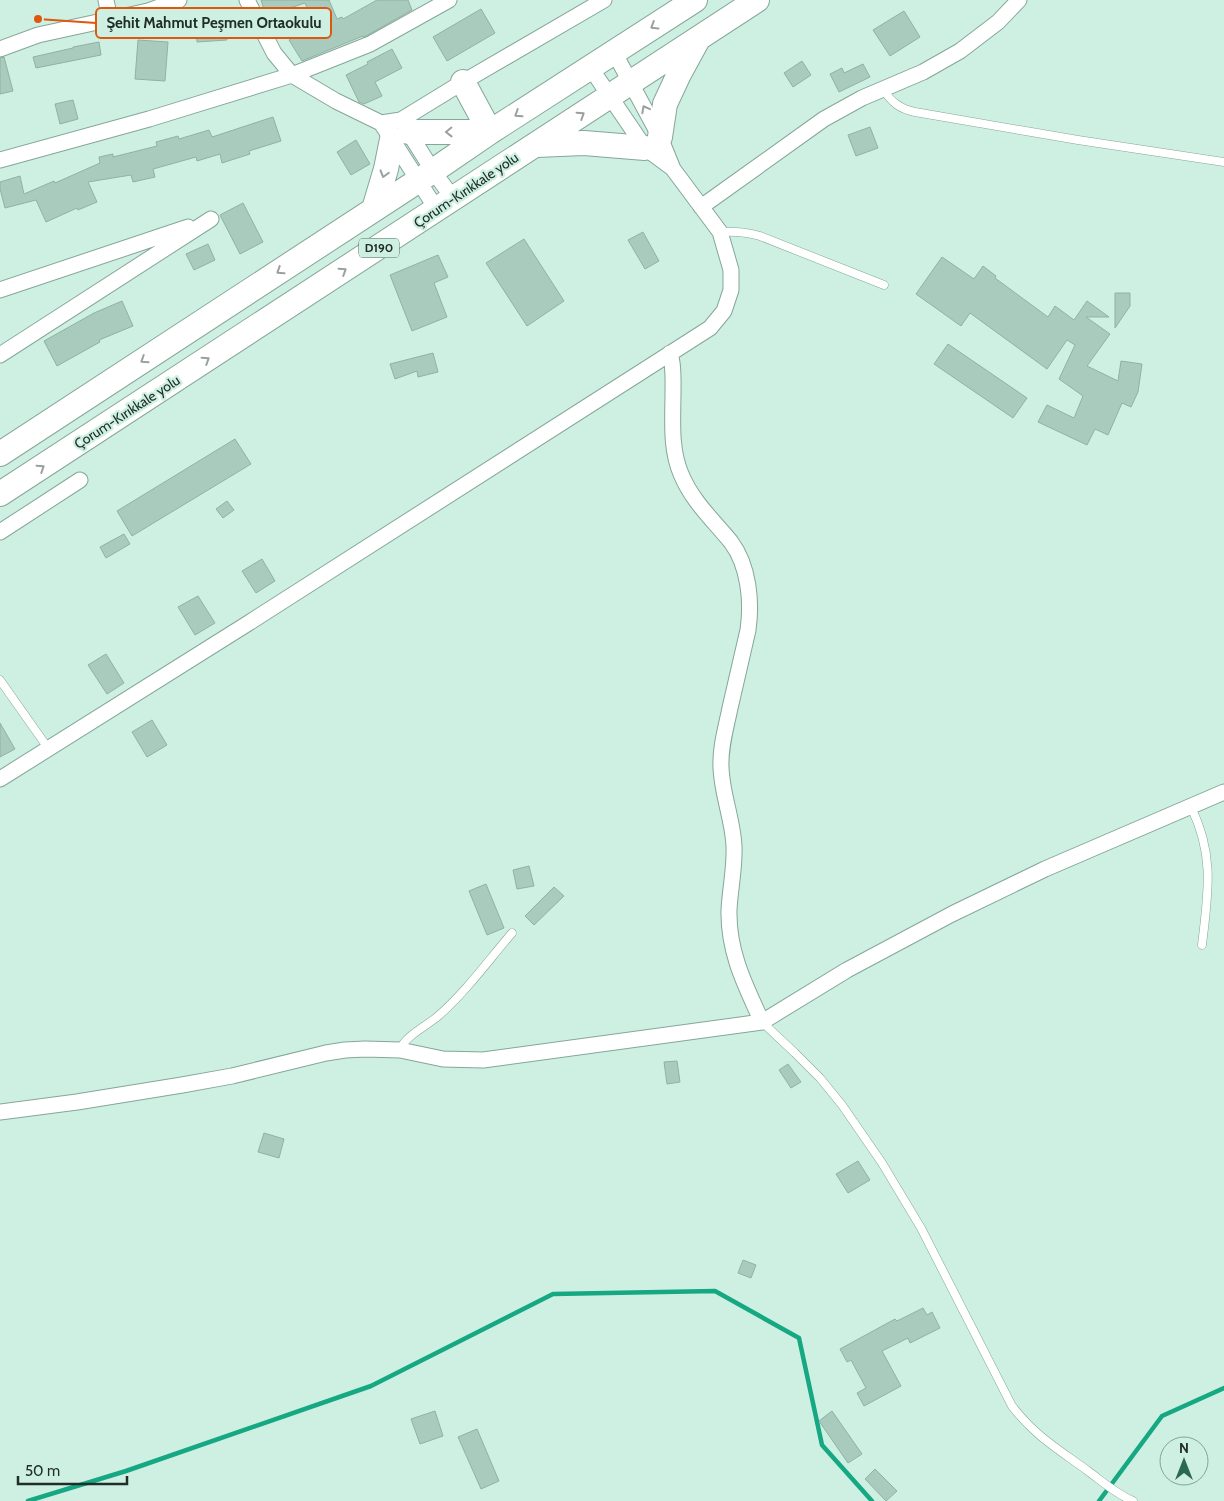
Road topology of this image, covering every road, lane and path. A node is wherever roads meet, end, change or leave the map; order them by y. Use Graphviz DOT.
graph roads {
  1 [pos="106,0"];
  2 [pos="179,0"];
  3 [pos="247,0"];
  4 [pos="449,0"];
  5 [pos="604,0"];
  6 [pos="695,0"];
  7 [pos="757,0"];
  8 [pos="1019,0"];
  9 [pos="110,20"];
  10 [pos="699,38"];
  11 [pos="0,49"];
  12 [pos="614,52"];
  13 [pos="590,67"];
  14 [pos="292,75"];
  15 [pos="463,82"];
  16 [pos="631,82"];
  17 [pos="883,89"];
  18 [pos="610,96"];
  19 [pos="396,129"];
  20 [pos="490,132"];
  21 [pos="652,142"];
  22 [pos="535,145"];
  23 [pos="0,160"];
  24 [pos="1224,162"];
  25 [pos="425,175"];
  26 [pos="445,204"];
  27 [pos="701,206"];
  28 [pos="374,209"];
  29 [pos="720,232"];
  30 [pos="884,285"];
  31 [pos="0,290"];
  32 [pos="670,353"];
  33 [pos="0,355"];
  34 [pos="0,454"];
  35 [pos="80,480"];
  36 [pos="0,494"];
  37 [pos="0,532"];
  38 [pos="0,680"];
  39 [pos="48,748"];
  40 [pos="0,779"];
  41 [pos="1224,792"];
  42 [pos="1191,807"];
  43 [pos="512,933"];
  44 [pos="1202,945"];
  45 [pos="762,1022"];
  46 [pos="400,1050"];
  47 [pos="0,1112"];
  48 [pos="1133,1501"];
  1 -- 9 [label="street"];
  2 -- 9 [label="street"];
  3 -- 14 [label="street"];
  4 -- 14 [label="street"];
  5 -- 15 [label="street"];
  6 -- 12 [label="highway, D190, one-way"];
  7 -- 10 [label="highway, Çorum-Kırıkkale yolu / D190"];
  8 -- 17 [label="street"];
  9 -- 11 [label="street"];
  10 -- 16 [label="highway, Çorum-Kırıkkale yolu / D190"];
  10 -- 21 [label="highway"];
  12 -- 13 [label="highway, D190"];
  12 -- 16 [label="street"];
  13 -- 18 [label="street"];
  13 -- 20 [label="highway, D190, one-way"];
  14 -- 19 [label="street"];
  14 -- 23 [label="street"];
  15 -- 19 [label="street"];
  15 -- 20 [label="highway"];
  16 -- 18 [label="highway, Çorum-Kırıkkale yolu / D190"];
  21 -- 16 [label="street, one-way"];
  17 -- 24 [label="lane"];
  17 -- 27 [label="street"];
  18 -- 21 [label="street"];
  22 -- 18 [label="highway, Çorum-Kırıkkale yolu / D190, one-way"];
  20 -- 19 [label="highway, one-way"];
  19 -- 25 [label="street"];
  19 -- 28 [label="highway, one-way"];
  20 -- 25 [label="highway, D190"];
  21 -- 22 [label="highway"];
  21 -- 27 [label="street"];
  22 -- 26 [label="highway, Çorum-Kırıkkale yolu / D190"];
  25 -- 26 [label="street"];
  25 -- 26 [label="street"];
  25 -- 28 [label="highway, D190"];
  36 -- 26 [label="highway, Çorum-Kırıkkale yolu / D190, one-way"];
  27 -- 29 [label="street"];
  28 -- 34 [label="highway, D190, one-way"];
  29 -- 30 [label="lane"];
  29 -- 32 [label="street"];
  31 -- 33 [label="street"];
  32 -- 39 [label="street"];
  32 -- 45 [label="street"];
  35 -- 37 [label="street"];
  38 -- 39 [label="lane"];
  39 -- 40 [label="street"];
  41 -- 42 [label="street"];
  42 -- 44 [label="lane"];
  42 -- 45 [label="street"];
  43 -- 46 [label="lane"];
  45 -- 46 [label="street"];
  45 -- 48 [label="lane"];
  46 -- 47 [label="street"];
}
